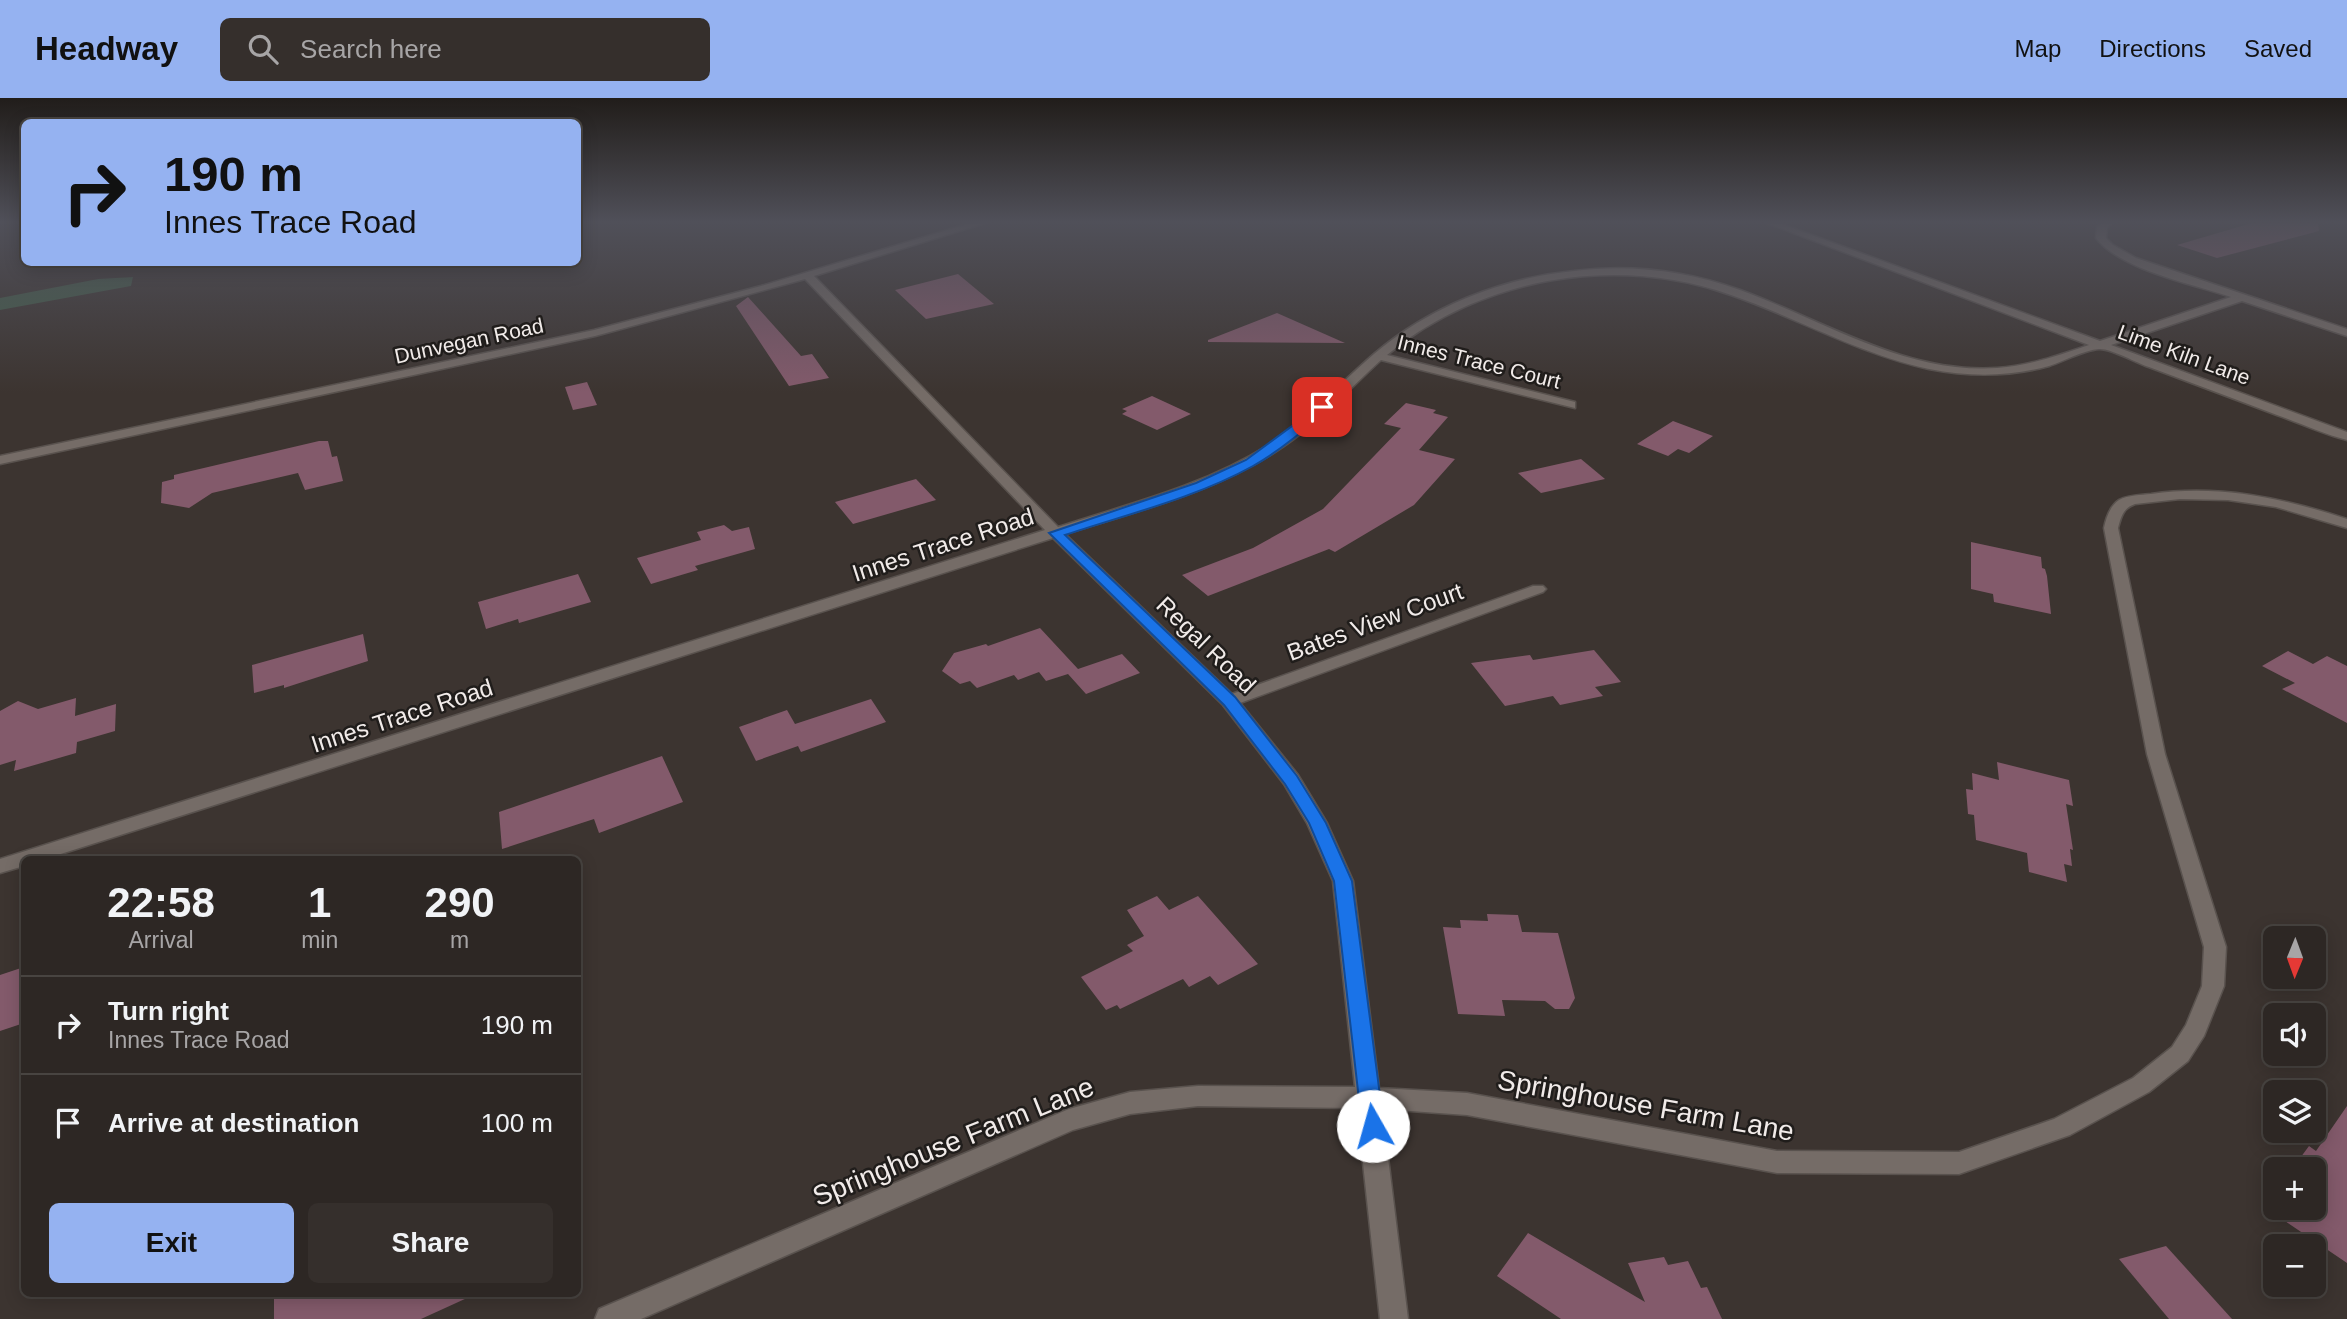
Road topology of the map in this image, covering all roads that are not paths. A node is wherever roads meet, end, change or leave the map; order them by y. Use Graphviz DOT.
graph roads {
  1 [pos="793,280"];
  2 [pos="812,280"];
  3 [pos="1539,280"];
  4 [pos="1687,280"];
  5 [pos="1925,280"];
  6 [pos="2189,280"];
  7 [pos="2240,298"];
  8 [pos="2347,333"];
  9 [pos="2100,345"];
  10 [pos="1379,356"];
  11 [pos="1571,405"];
  12 [pos="2347,436"];
  13 [pos="0,460"];
  14 [pos="2347,524"];
  15 [pos="1056,533"];
  16 [pos="1538,589"];
  17 [pos="1229,701"];
  18 [pos="32,856"];
  19 [pos="21,859"];
  20 [pos="0,866"];
  21 [pos="1370,1098"];
  22 [pos="609,1319"];
  23 [pos="1394,1319"];
  1 -- 13 [label="street, Dunvegan Road"];
  2 -- 15 [label="street, Regal Road"];
  3 -- 10 [label="street, Innes Trace Road"];
  4 -- 9 [label="street, Innes Trace Road"];
  5 -- 9 [label="street, Lime Kiln Lane"];
  6 -- 7 [label="street"];
  7 -- 8 [label="street"];
  7 -- 9 [label="street, Innes Trace Road"];
  9 -- 12 [label="street, Lime Kiln Lane"];
  10 -- 11 [label="street, Innes Trace Court"];
  10 -- 15 [label="street, Innes Trace Road"];
  14 -- 21 [label="street, Springhouse Farm Lane"];
  15 -- 17 [label="street, Regal Road"];
  15 -- 18 [label="street, Innes Trace Road"];
  16 -- 17 [label="street, Bates View Court"];
  17 -- 21 [label="street, Regal Road"];
  19 -- 20 [label="street, Innes Trace Road"];
  21 -- 22 [label="street, Springhouse Farm Lane"];
  21 -- 23 [label="street, Regal Road"];
}
